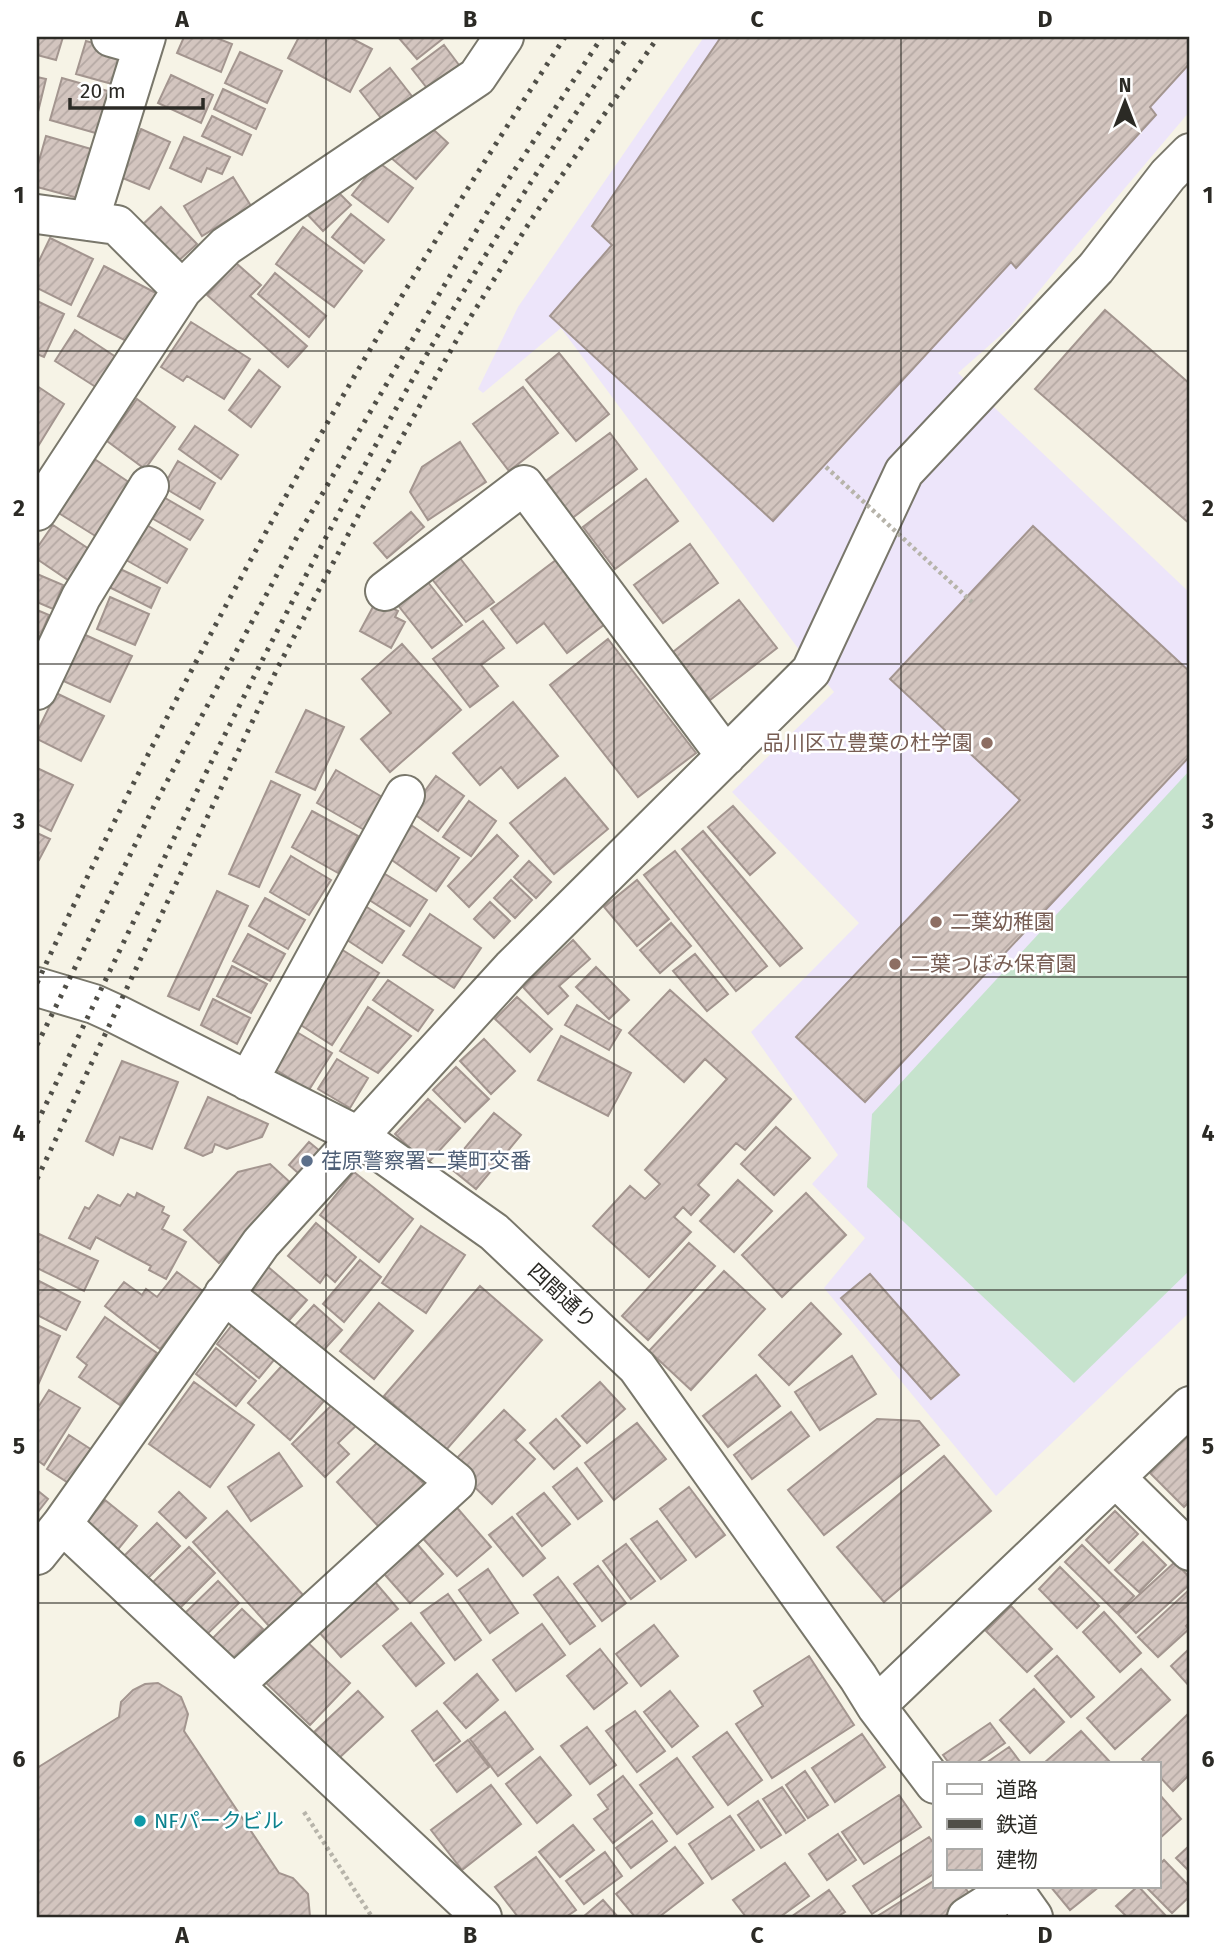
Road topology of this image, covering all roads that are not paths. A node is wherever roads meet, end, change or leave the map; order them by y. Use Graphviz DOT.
graph roads {
  1 [pos="504,37"];
  2 [pos="134,40"];
  3 [pos="1183,174"];
  4 [pos="37,214"];
  5 [pos="89,221"];
  6 [pos="182,290"];
  7 [pos="149,486"];
  8 [pos="37,510"];
  9 [pos="385,591"];
  10 [pos="37,690"];
  11 [pos="726,755"];
  12 [pos="405,795"];
  13 [pos="37,987"];
  14 [pos="248,1081"];
  15 [pos="358,1136"];
  16 [pos="224,1294"];
  17 [pos="1190,1406"];
  18 [pos="1116,1478"];
  19 [pos="62,1524"];
  20 [pos="1190,1551"];
  21 [pos="37,1555"];
  22 [pos="234,1685"];
  23 [pos="876,1706"];
  24 [pos="933,1781"];
  25 [pos="1019,1897"];
  26 [pos="482,1917"];
  27 [pos="967,1917"];
  1 -- 6 [label="street"];
  2 -- 5 [label="street"];
  3 -- 11 [label="street"];
  4 -- 5 [label="street"];
  5 -- 6 [label="street"];
  6 -- 8 [label="street"];
  7 -- 10 [label="street"];
  9 -- 11 [label="street"];
  11 -- 15 [label="street"];
  12 -- 14 [label="street"];
  13 -- 14 [label="street, 四間通り"];
  14 -- 15 [label="street, 四間通り"];
  15 -- 16 [label="street"];
  15 -- 23 [label="street, 四間通り"];
  16 -- 19 [label="street"];
  16 -- 22 [label="street"];
  17 -- 18 [label="street"];
  18 -- 20 [label="street"];
  18 -- 23 [label="street"];
  19 -- 21 [label="street"];
  19 -- 22 [label="street"];
  22 -- 26 [label="street"];
  23 -- 24 [label="street, 四間通り"];
  25 -- 27 [label="street"];
}
